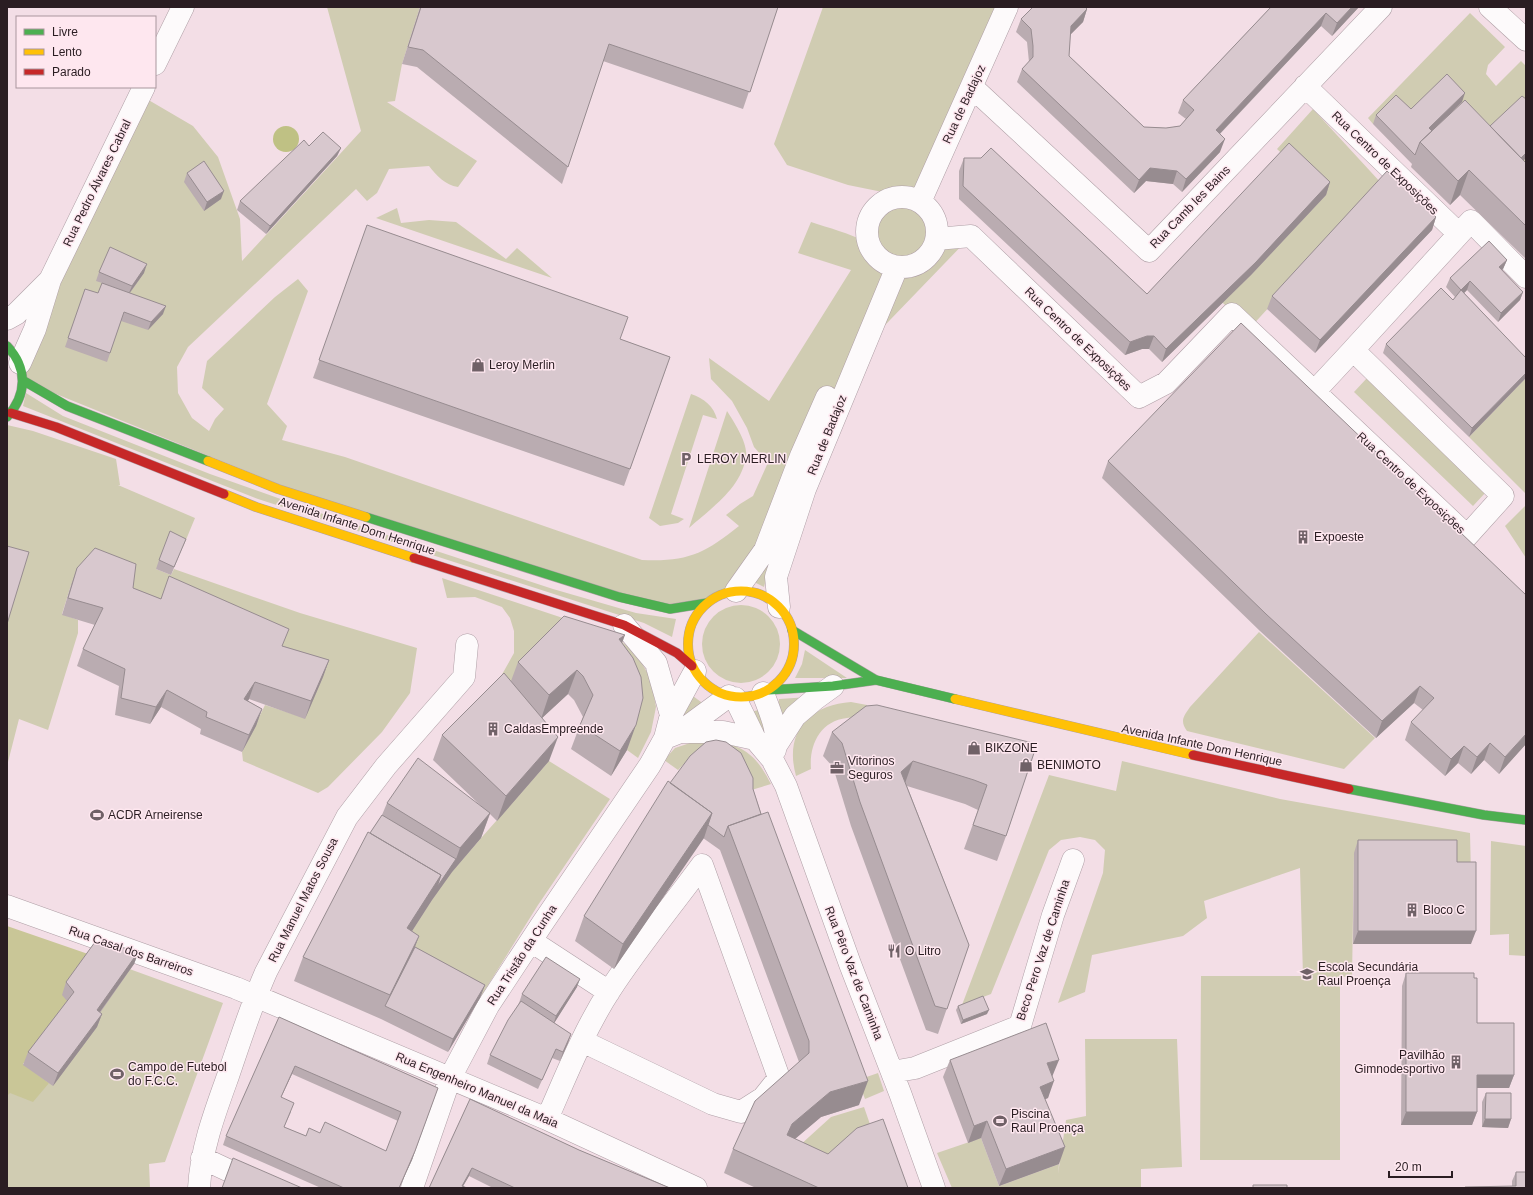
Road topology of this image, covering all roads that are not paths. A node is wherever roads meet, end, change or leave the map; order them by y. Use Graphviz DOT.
graph roads {
  1 [pos="183,7"];
  2 [pos="1007,7"];
  3 [pos="1381,7"];
  4 [pos="1490,7"];
  5 [pos="1526,40"];
  6 [pos="156,62"];
  7 [pos="1306,86"];
  8 [pos="972,87"];
  9 [pos="144,88"];
  10 [pos="920,202"];
  11 [pos="1459,234"];
  12 [pos="936,239"];
  13 [pos="892,266"];
  14 [pos="1526,277"];
  15 [pos="50,280"];
  16 [pos="7,319"];
  17 [pos="1353,350"];
  18 [pos="17,364"];
  19 [pos="1314,392"];
  20 [pos="9,415"];
  21 [pos="736,591"];
  22 [pos="707,603"];
  23 [pos="779,607"];
  24 [pos="624,625"];
  25 [pos="792,630"];
  26 [pos="467,645"];
  27 [pos="694,668"];
  28 [pos="876,680"];
  29 [pos="833,686"];
  30 [pos="766,691"];
  31 [pos="732,697"];
  32 [pos="672,728"];
  33 [pos="755,739"];
  34 [pos="775,752"];
  35 [pos="1526,820"];
  36 [pos="1073,860"];
  37 [pos="7,906"];
  38 [pos="531,941"];
  39 [pos="609,992"];
  40 [pos="255,997"];
  41 [pos="582,1041"];
  42 [pos="892,1072"];
  43 [pos="450,1078"];
  44 [pos="546,1119"];
  45 [pos="202,1158"];
  46 [pos="200,1188"];
  47 [pos="266,1188"];
  48 [pos="412,1188"];
  49 [pos="696,1188"];
  50 [pos="934,1188"];
  1 -- 6 [label="street"];
  2 -- 8 [label="street, Rua de Badajoz"];
  3 -- 7 [label="street, Rua Camb les Bains"];
  4 -- 5 [label="street"];
  7 -- 8 [label="street, Rua Camb les Bains"];
  7 -- 11 [label="street, Rua Centro de Exposições"];
  8 -- 10 [label="street, Rua de Badajoz"];
  9 -- 15 [label="street, Rua Pedro Álvares Cabral"];
  10 -- 12 [label="street"];
  10 -- 13 [label="street"];
  11 -- 14 [label="street"];
  11 -- 17 [label="street"];
  12 -- 13 [label="street"];
  12 -- 19 [label="street, Rua Centro de Exposições"];
  13 -- 21 [label="street"];
  13 -- 23 [label="street, Rua de Badajoz"];
  15 -- 16 [label="street"];
  15 -- 18 [label="street"];
  17 -- 19 [label="street"];
  17 -- 19 [label="street, Rua Centro de Exposições"];
  18 -- 20 [label="main road"];
  18 -- 22 [label="main road, Avenida Infante Dom Henrique"];
  20 -- 24 [label="main road, Avenida Infante Dom Henrique"];
  21 -- 22 [label="main road"];
  21 -- 23 [label="main road"];
  22 -- 27 [label="main road"];
  23 -- 25 [label="main road"];
  24 -- 27 [label="main road, Avenida Infante Dom Henrique"];
  24 -- 32 [label="street"];
  25 -- 28 [label="main road, Avenida Infante Dom Henrique"];
  25 -- 30 [label="main road"];
  26 -- 40 [label="street, Rua Manuel Matos Sousa"];
  27 -- 31 [label="main road"];
  27 -- 32 [label="street, Rua Tristão da Cunha"];
  28 -- 29 [label="main road, Avenida Infante Dom Henrique"];
  28 -- 35 [label="main road, Avenida Infante Dom Henrique"];
  29 -- 30 [label="main road, Avenida Infante Dom Henrique"];
  29 -- 34 [label="street"];
  30 -- 31 [label="main road"];
  30 -- 34 [label="street"];
  31 -- 32 [label="street"];
  31 -- 33 [label="street"];
  32 -- 33 [label="street"];
  32 -- 38 [label="street, Rua Tristão da Cunha"];
  33 -- 34 [label="street"];
  34 -- 42 [label="street, Rua Pêro Vaz de Caminha"];
  36 -- 42 [label="street, Beco Pero Vaz de Caminha"];
  37 -- 40 [label="street, Rua Casal dos Barreiros"];
  38 -- 39 [label="street"];
  38 -- 43 [label="street, Rua Tristão da Cunha"];
  39 -- 41 [label="street"];
  39 -- 41 [label="street"];
  40 -- 43 [label="street, Rua Engenheiro Manuel da Maia"];
  40 -- 45 [label="street, Rua Manuel Matos Sousa"];
  41 -- 44 [label="street"];
  42 -- 50 [label="street, Rua Pêro Vaz de Caminha"];
  43 -- 44 [label="street, Rua Engenheiro Manuel da Maia"];
  43 -- 48 [label="street, Rua Tristão da Cunha"];
  44 -- 49 [label="street, Rua Engenheiro Manuel da Maia"];
  45 -- 46 [label="street, Rua Manuel Matos Sousa"];
  45 -- 47 [label="street"];
}
